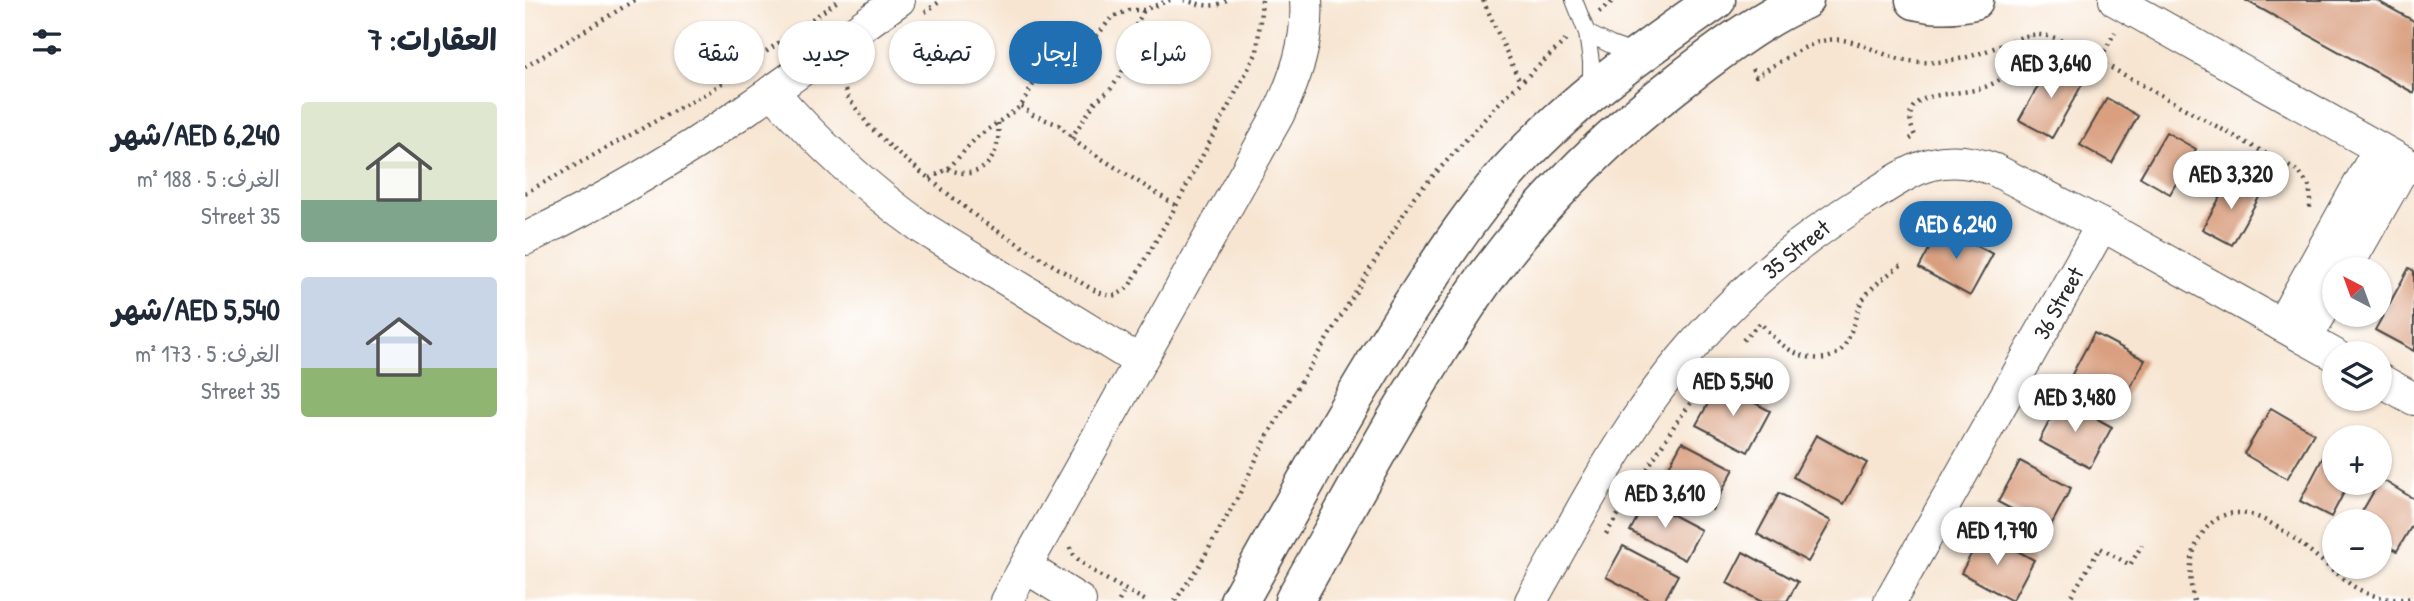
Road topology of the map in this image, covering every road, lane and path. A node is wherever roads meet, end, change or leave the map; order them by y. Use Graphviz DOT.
graph roads {
  1 [pos="635,0"];
  2 [pos="839,0"];
  3 [pos="942,0"];
  4 [pos="1170,0"];
  5 [pos="1184,0"];
  6 [pos="1226,0"];
  7 [pos="1262,0"];
  8 [pos="1306,0"];
  9 [pos="1483,0"];
  10 [pos="1574,0"];
  11 [pos="1614,0"];
  12 [pos="1716,0"];
  13 [pos="1804,0"];
  14 [pos="1915,0"];
  15 [pos="1973,0"];
  16 [pos="2121,4"];
  17 [pos="910,8"];
  18 [pos="1144,9"];
  19 [pos="1585,29"];
  20 [pos="2030,35"];
  21 [pos="1736,41"];
  22 [pos="1637,55"];
  23 [pos="2099,61"];
  24 [pos="525,67"];
  25 [pos="1520,83"];
  26 [pos="843,84"];
  27 [pos="772,92"];
  28 [pos="1591,92"];
  29 [pos="1021,106"];
  30 [pos="998,123"];
  31 [pos="1071,138"];
  32 [pos="2400,160"];
  33 [pos="948,169"];
  34 [pos="1903,177"];
  35 [pos="929,178"];
  36 [pos="525,193"];
  37 [pos="1176,205"];
  38 [pos="2309,212"];
  39 [pos="2102,225"];
  40 [pos="525,239"];
  41 [pos="2352,257"];
  42 [pos="1901,265"];
  43 [pos="2322,302"];
  44 [pos="2293,332"];
  45 [pos="1738,344"];
  46 [pos="2322,348"];
  47 [pos="1139,361"];
  48 [pos="1718,367"];
  49 [pos="2392,387"];
  50 [pos="2414,399"];
  51 [pos="1600,544"];
  52 [pos="2142,545"];
  53 [pos="1125,589"];
  54 [pos="1017,591"];
  55 [pos="2414,598"];
  56 [pos="1080,601"];
  57 [pos="1119,601"];
  58 [pos="1175,601"];
  59 [pos="1239,601"];
  60 [pos="1294,601"];
  61 [pos="1531,601"];
  62 [pos="1890,601"];
  63 [pos="2069,601"];
  64 [pos="2194,601"];
  1 -- 24 [label="path"];
  2 -- 36 [label="path"];
  3 -- 17 [label="path"];
  4 -- 18 [label="path"];
  5 -- 6 [label="path"];
  7 -- 37 [label="path"];
  8 -- 47 [label="street"];
  9 -- 25 [label="path"];
  10 -- 19 [label="lane"];
  11 -- 19 [label="path"];
  12 -- 22 [label="street"];
  13 -- 21 [label="street"];
  14 -- 15 [label="street"];
  16 -- 23 [label="path"];
  16 -- 32 [label="street"];
  17 -- 27 [label="street"];
  18 -- 29 [label="path"];
  18 -- 31 [label="path"];
  19 -- 22 [label="lane"];
  19 -- 25 [label="path"];
  19 -- 28 [label="lane"];
  20 -- 21 [label="path"];
  20 -- 23 [label="path"];
  20 -- 34 [label="path"];
  21 -- 60 [label="street"];
  22 -- 28 [label="street"];
  23 -- 38 [label="path"];
  25 -- 58 [label="path"];
  26 -- 35 [label="path"];
  27 -- 40 [label="street"];
  27 -- 47 [label="street"];
  28 -- 59 [label="street"];
  29 -- 30 [label="path"];
  29 -- 31 [label="path"];
  30 -- 33 [label="path"];
  30 -- 33 [label="path"];
  31 -- 37 [label="path"];
  32 -- 41 [label="street"];
  32 -- 44 [label="street"];
  33 -- 35 [label="path"];
  34 -- 39 [label="street, 35 Street"];
  34 -- 61 [label="street, 35 Street"];
  35 -- 37 [label="path"];
  39 -- 44 [label="street, 35 Street"];
  39 -- 62 [label="street, 36 Street"];
  42 -- 45 [label="path"];
  43 -- 44 [label="street"];
  44 -- 46 [label="street, 35 Street"];
  47 -- 54 [label="street"];
  48 -- 51 [label="path"];
  49 -- 50 [label="street"];
  52 -- 63 [label="path"];
  53 -- 57 [label="path"];
  54 -- 56 [label="street"];
  55 -- 64 [label="path"];
}
